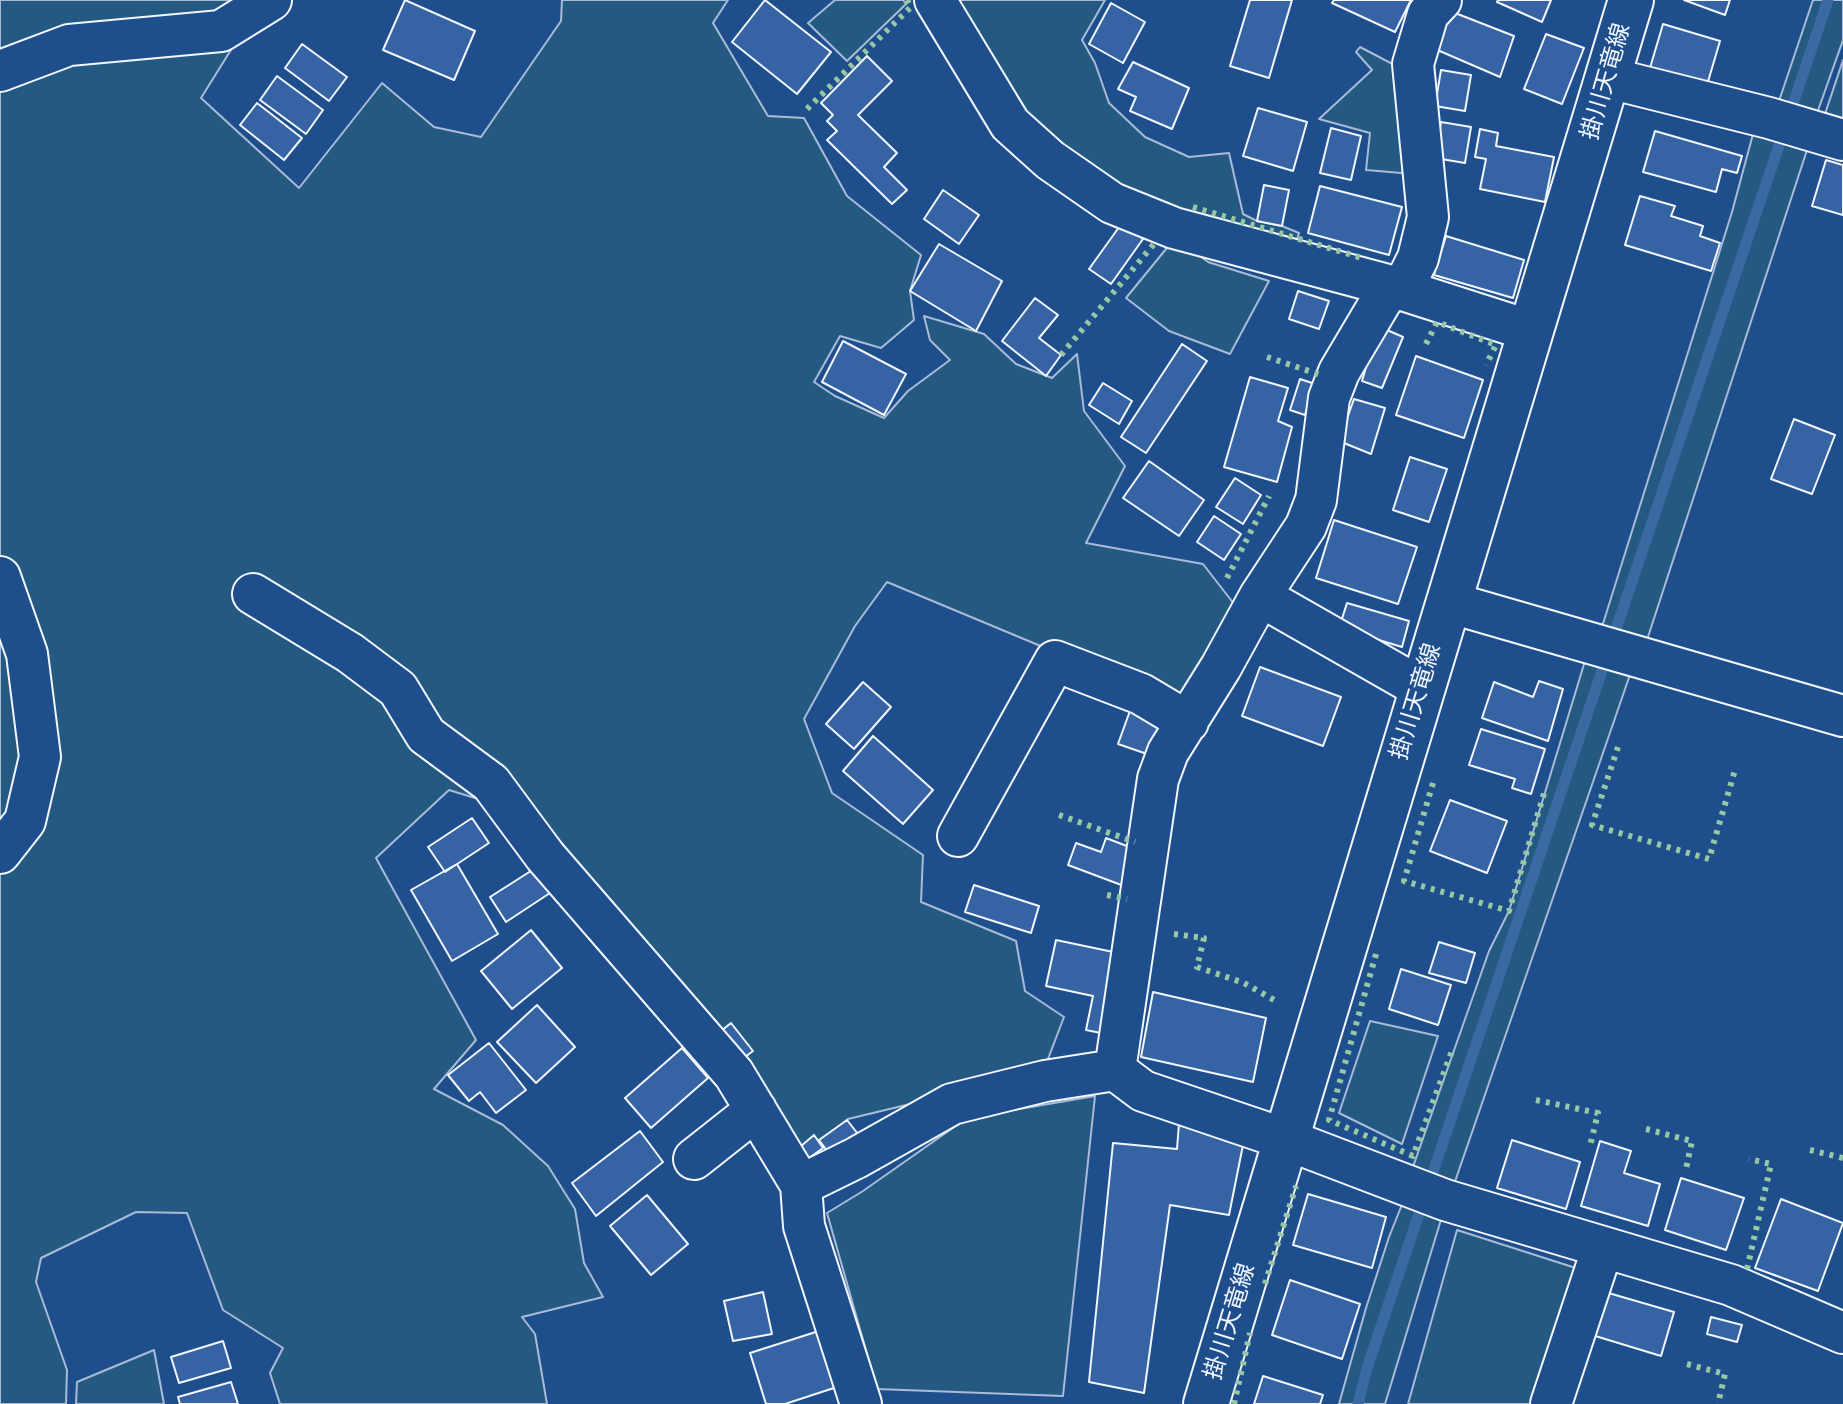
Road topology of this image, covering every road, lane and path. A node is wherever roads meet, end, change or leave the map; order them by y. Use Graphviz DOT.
graph roads {
  1 [pos="271,0"];
  2 [pos="935,0"];
  3 [pos="1441,0"];
  4 [pos="1631,0"];
  5 [pos="0,71"];
  6 [pos="1609,78"];
  7 [pos="1827,135"];
  8 [pos="1396,288"];
  9 [pos="1531,331"];
  10 [pos="0,577"];
  11 [pos="253,594"];
  12 [pos="1260,596"];
  13 [pos="1448,602"];
  14 [pos="1421,688"];
  15 [pos="1843,716"];
  16 [pos="1188,722"];
  17 [pos="958,836"];
  18 [pos="0,853"];
  19 [pos="1115,1070"];
  20 [pos="756,1110"];
  21 [pos="1285,1139"];
  22 [pos="694,1159"];
  23 [pos="801,1185"];
  24 [pos="1603,1247"];
  25 [pos="1843,1333"];
  26 [pos="861,1404"];
  27 [pos="1206,1404"];
  28 [pos="1551,1404"];
  1 -- 5 [label="street"];
  2 -- 8 [label="street"];
  3 -- 8 [label="street"];
  4 -- 6 [label="main road, 掛川天竜線"];
  6 -- 7 [label="street"];
  6 -- 9 [label="main road, 掛川天竜線"];
  8 -- 9 [label="street"];
  8 -- 12 [label="street"];
  9 -- 13 [label="main road, 掛川天竜線"];
  10 -- 18 [label="street"];
  11 -- 20 [label="street"];
  12 -- 14 [label="street"];
  12 -- 16 [label="street"];
  13 -- 14 [label="main road, 掛川天竜線"];
  13 -- 15 [label="street"];
  14 -- 21 [label="main road, 掛川天竜線"];
  16 -- 17 [label="street"];
  16 -- 19 [label="street"];
  19 -- 21 [label="street"];
  19 -- 23 [label="street"];
  20 -- 22 [label="street"];
  20 -- 23 [label="street"];
  21 -- 24 [label="street"];
  21 -- 27 [label="main road, 掛川天竜線"];
  23 -- 26 [label="street"];
  24 -- 25 [label="street"];
  24 -- 28 [label="street"];
}
